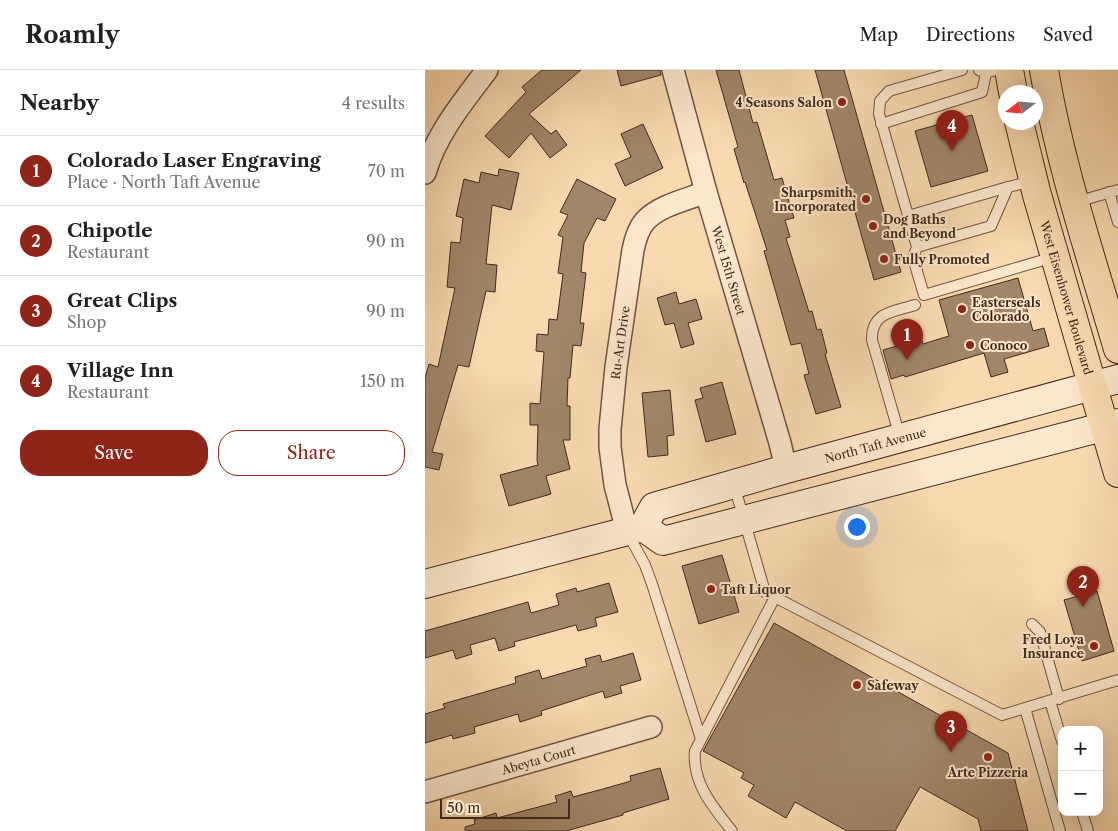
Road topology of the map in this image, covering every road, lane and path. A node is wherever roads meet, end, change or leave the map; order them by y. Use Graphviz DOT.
graph roads {
  1 [pos="487,70"];
  2 [pos="673,70"];
  3 [pos="962,70"];
  4 [pos="1044,70"];
  5 [pos="992,71"];
  6 [pos="1006,85"];
  7 [pos="881,124"];
  8 [pos="1019,130"];
  9 [pos="425,173"];
  10 [pos="1021,184"];
  11 [pos="1114,191"];
  12 [pos="705,192"];
  13 [pos="1075,202"];
  14 [pos="908,216"];
  15 [pos="1118,222"];
  16 [pos="917,247"];
  17 [pos="1055,256"];
  18 [pos="915,305"];
  19 [pos="1118,349"];
  20 [pos="1118,379"];
  21 [pos="1092,386"];
  22 [pos="1111,425"];
  23 [pos="900,438"];
  24 [pos="787,469"];
  25 [pos="1118,473"];
  26 [pos="734,484"];
  27 [pos="744,520"];
  28 [pos="635,529"];
  29 [pos="425,584"];
  30 [pos="775,597"];
  31 [pos="1032,624"];
  32 [pos="1118,680"];
  33 [pos="1055,700"];
  34 [pos="1025,708"];
  35 [pos="1060,726"];
  36 [pos="651,727"];
  37 [pos="701,739"];
  38 [pos="425,792"];
  39 [pos="1083,816"];
  40 [pos="732,831"];
  41 [pos="1060,831"];
  42 [pos="1088,831"];
  1 -- 9 [label="street"];
  2 -- 12 [label="street, West 15th Street"];
  3 -- 7 [label="lane"];
  4 -- 13 [label="highway"];
  5 -- 6 [label="highway"];
  5 -- 7 [label="lane"];
  7 -- 14 [label="lane"];
  8 -- 10 [label="highway, West Eisenhower Boulevard"];
  10 -- 14 [label="lane"];
  10 -- 16 [label="lane"];
  10 -- 17 [label="highway, West Eisenhower Boulevard"];
  11 -- 13 [label="lane"];
  11 -- 15 [label="lane"];
  12 -- 24 [label="street, West 15th Street"];
  12 -- 28 [label="street, Ru-Art Drive"];
  13 -- 19 [label="highway"];
  14 -- 16 [label="lane"];
  16 -- 17 [label="lane"];
  17 -- 21 [label="highway, West Eisenhower Boulevard"];
  18 -- 23 [label="lane"];
  20 -- 21 [label="main road, North Taft Avenue"];
  21 -- 22 [label="highway, West Eisenhower Boulevard"];
  21 -- 23 [label="main road, North Taft Avenue"];
  22 -- 25 [label="highway, West Eisenhower Boulevard"];
  22 -- 27 [label="main road"];
  23 -- 24 [label="main road, North Taft Avenue"];
  24 -- 26 [label="main road, North Taft Avenue"];
  26 -- 27 [label="lane"];
  26 -- 28 [label="main road, North Taft Avenue"];
  27 -- 28 [label="main road"];
  27 -- 30 [label="lane"];
  28 -- 29 [label="main road"];
  28 -- 37 [label="lane"];
  30 -- 34 [label="lane"];
  30 -- 37 [label="lane"];
  31 -- 33 [label="lane"];
  32 -- 33 [label="lane"];
  33 -- 34 [label="lane"];
  33 -- 35 [label="lane"];
  34 -- 41 [label="lane"];
  36 -- 38 [label="street, Abeyta Court"];
  37 -- 40 [label="lane"];
  39 -- 42 [label="lane"];
}
